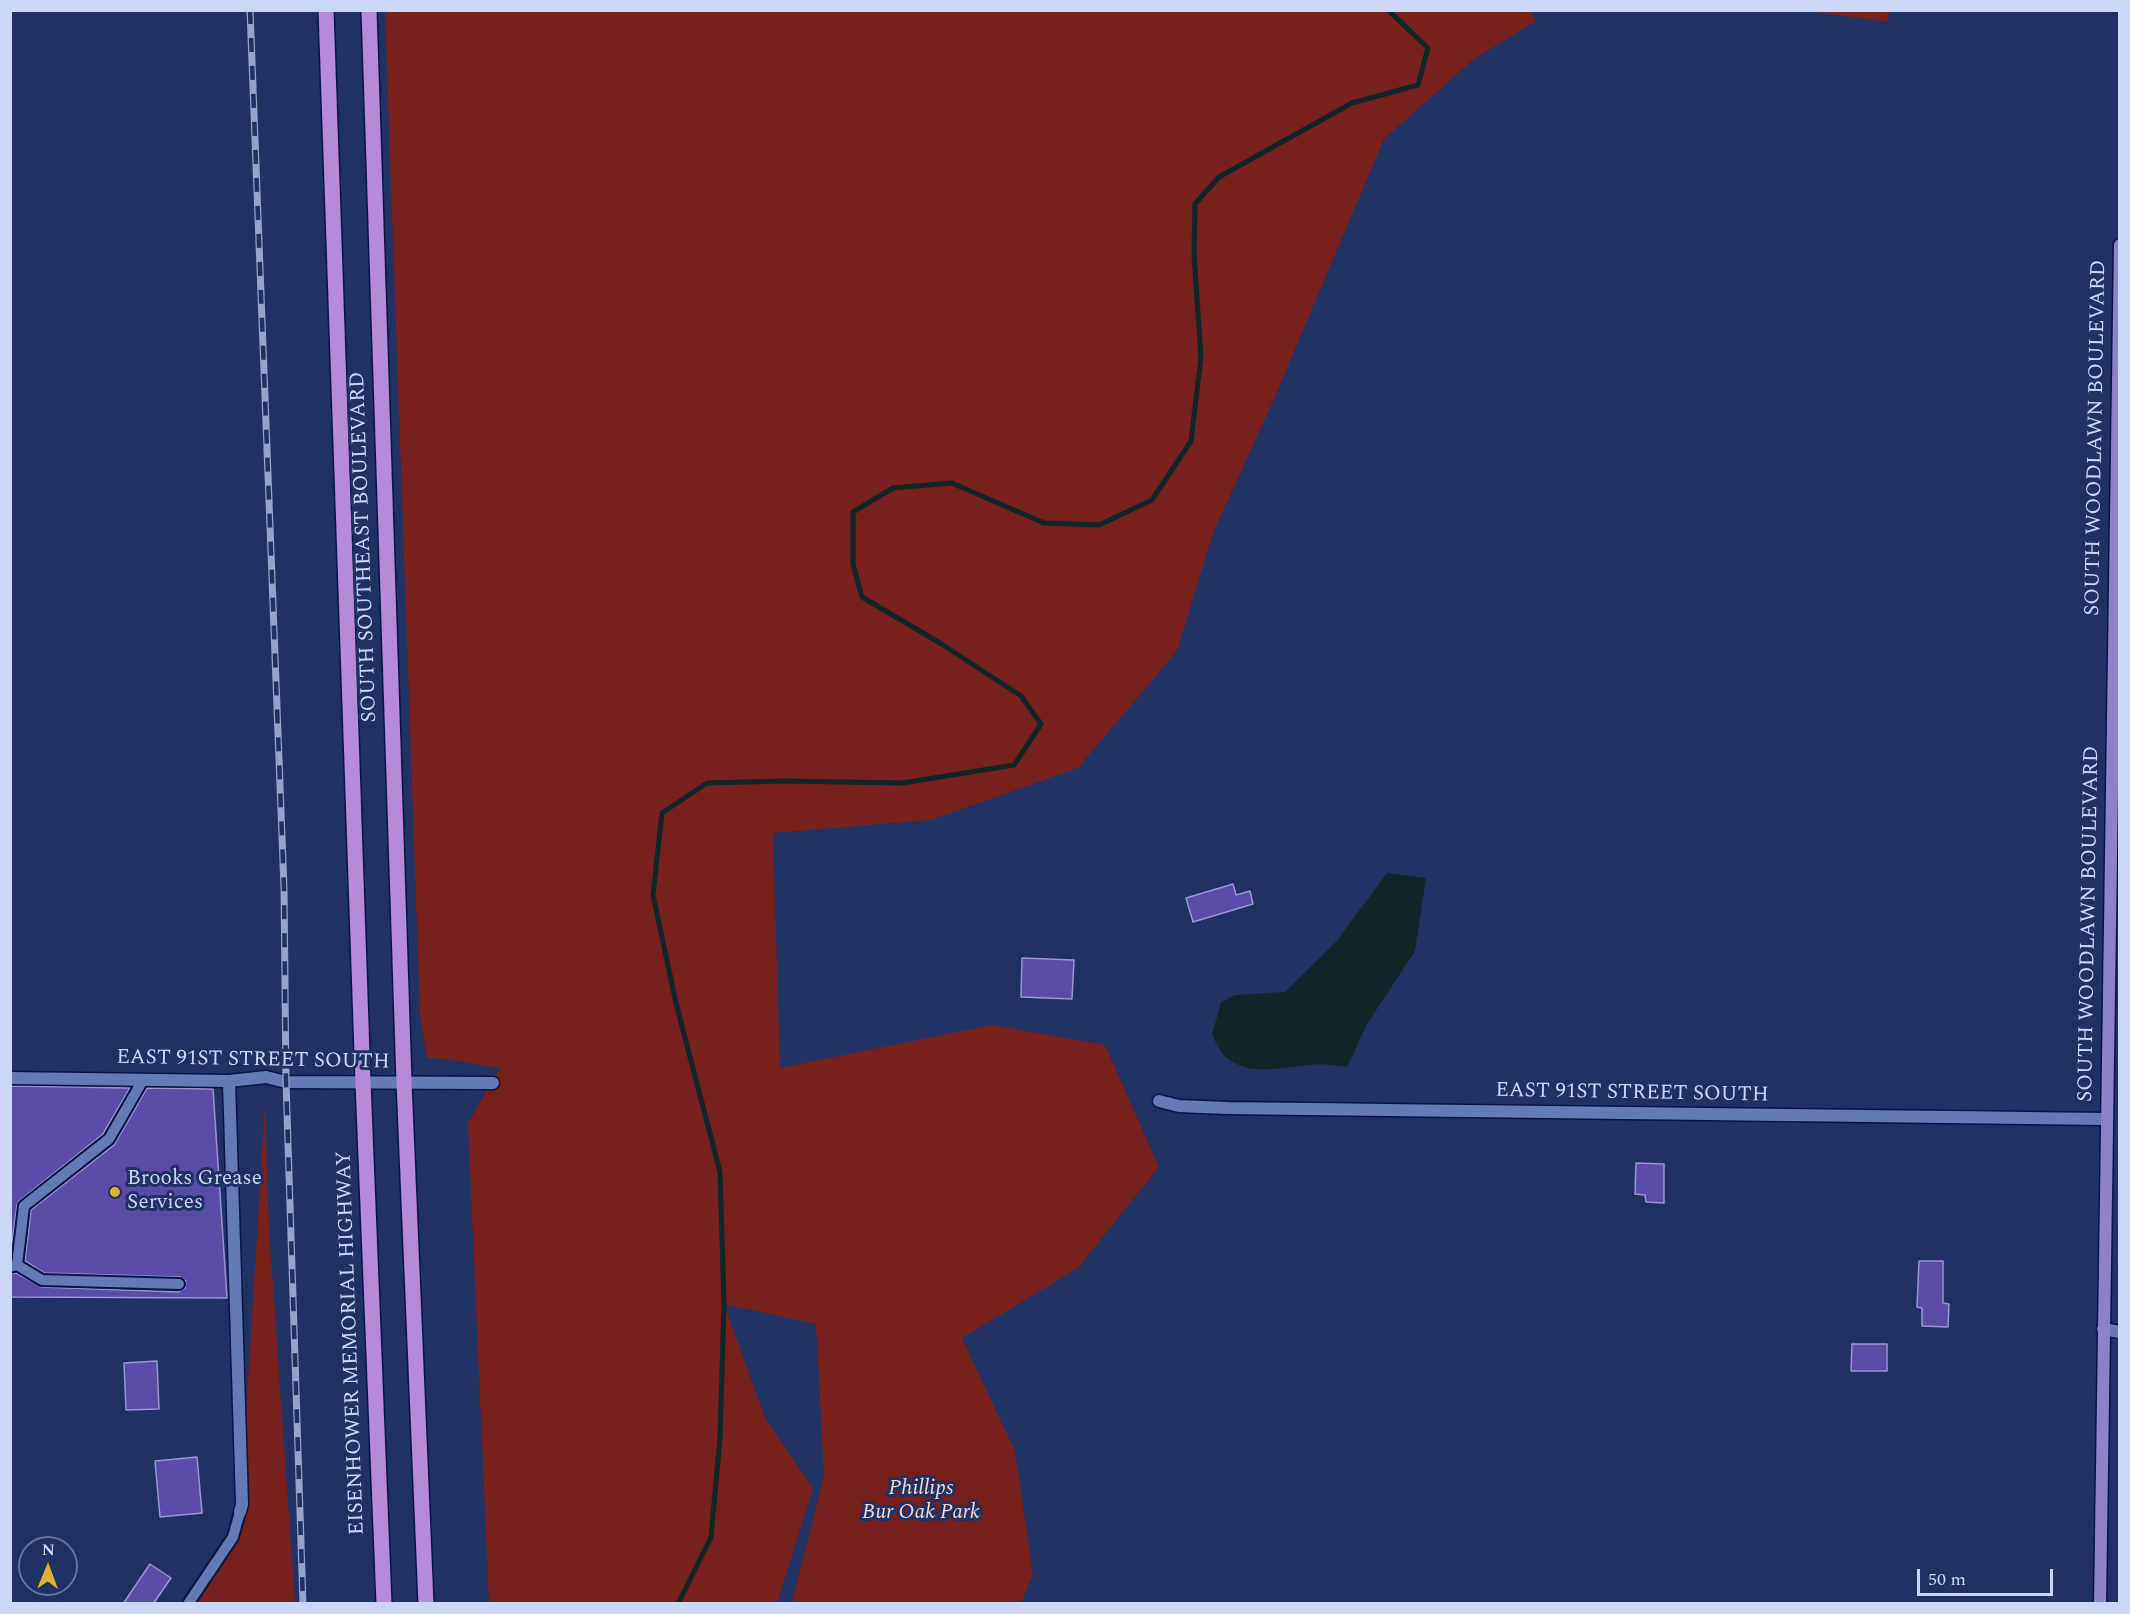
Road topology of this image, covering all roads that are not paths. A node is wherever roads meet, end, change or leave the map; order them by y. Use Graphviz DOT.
graph roads {
  1 [pos="326,10"];
  2 [pos="369,10"];
  3 [pos="2120,245"];
  4 [pos="2118,383"];
  5 [pos="2115,879"];
  6 [pos="12,1078"];
  7 [pos="142,1080"];
  8 [pos="229,1081"];
  9 [pos="363,1082"];
  10 [pos="404,1082"];
  11 [pos="493,1083"];
  12 [pos="1159,1101"];
  13 [pos="2106,1119"];
  14 [pos="14,1266"];
  15 [pos="179,1284"];
  16 [pos="2103,1329"];
  17 [pos="2120,1332"];
  18 [pos="240,1512"];
  19 [pos="188,1604"];
  20 [pos="384,1604"];
  21 [pos="426,1604"];
  22 [pos="2100,1604"];
  1 -- 9 [label="main road, SOUTH SOUTHEAST BOULEVARD"];
  2 -- 10 [label="main road, SOUTH SOUTHEAST BOULEVARD"];
  3 -- 4 [label="street, SOUTH WOODLAWN BOULEVARD"];
  4 -- 5 [label="street, SOUTH WOODLAWN BOULEVARD"];
  5 -- 13 [label="street, SOUTH WOODLAWN BOULEVARD"];
  6 -- 7 [label="street, EAST 91ST STREET SOUTH"];
  7 -- 8 [label="street, EAST 91ST STREET SOUTH"];
  7 -- 14 [label="lane"];
  8 -- 9 [label="street, EAST 91ST STREET SOUTH"];
  8 -- 18 [label="street"];
  9 -- 10 [label="street, EAST 91ST STREET SOUTH"];
  9 -- 20 [label="main road, EISENHOWER MEMORIAL HIGHWAY"];
  10 -- 11 [label="street, EAST 91ST STREET SOUTH"];
  10 -- 21 [label="main road"];
  12 -- 13 [label="street, EAST 91ST STREET SOUTH"];
  13 -- 16 [label="street, SOUTH WOODLAWN BOULEVARD"];
  14 -- 15 [label="lane"];
  16 -- 17 [label="street"];
  16 -- 22 [label="street, SOUTH WOODLAWN BOULEVARD"];
  18 -- 19 [label="lane"];
}
